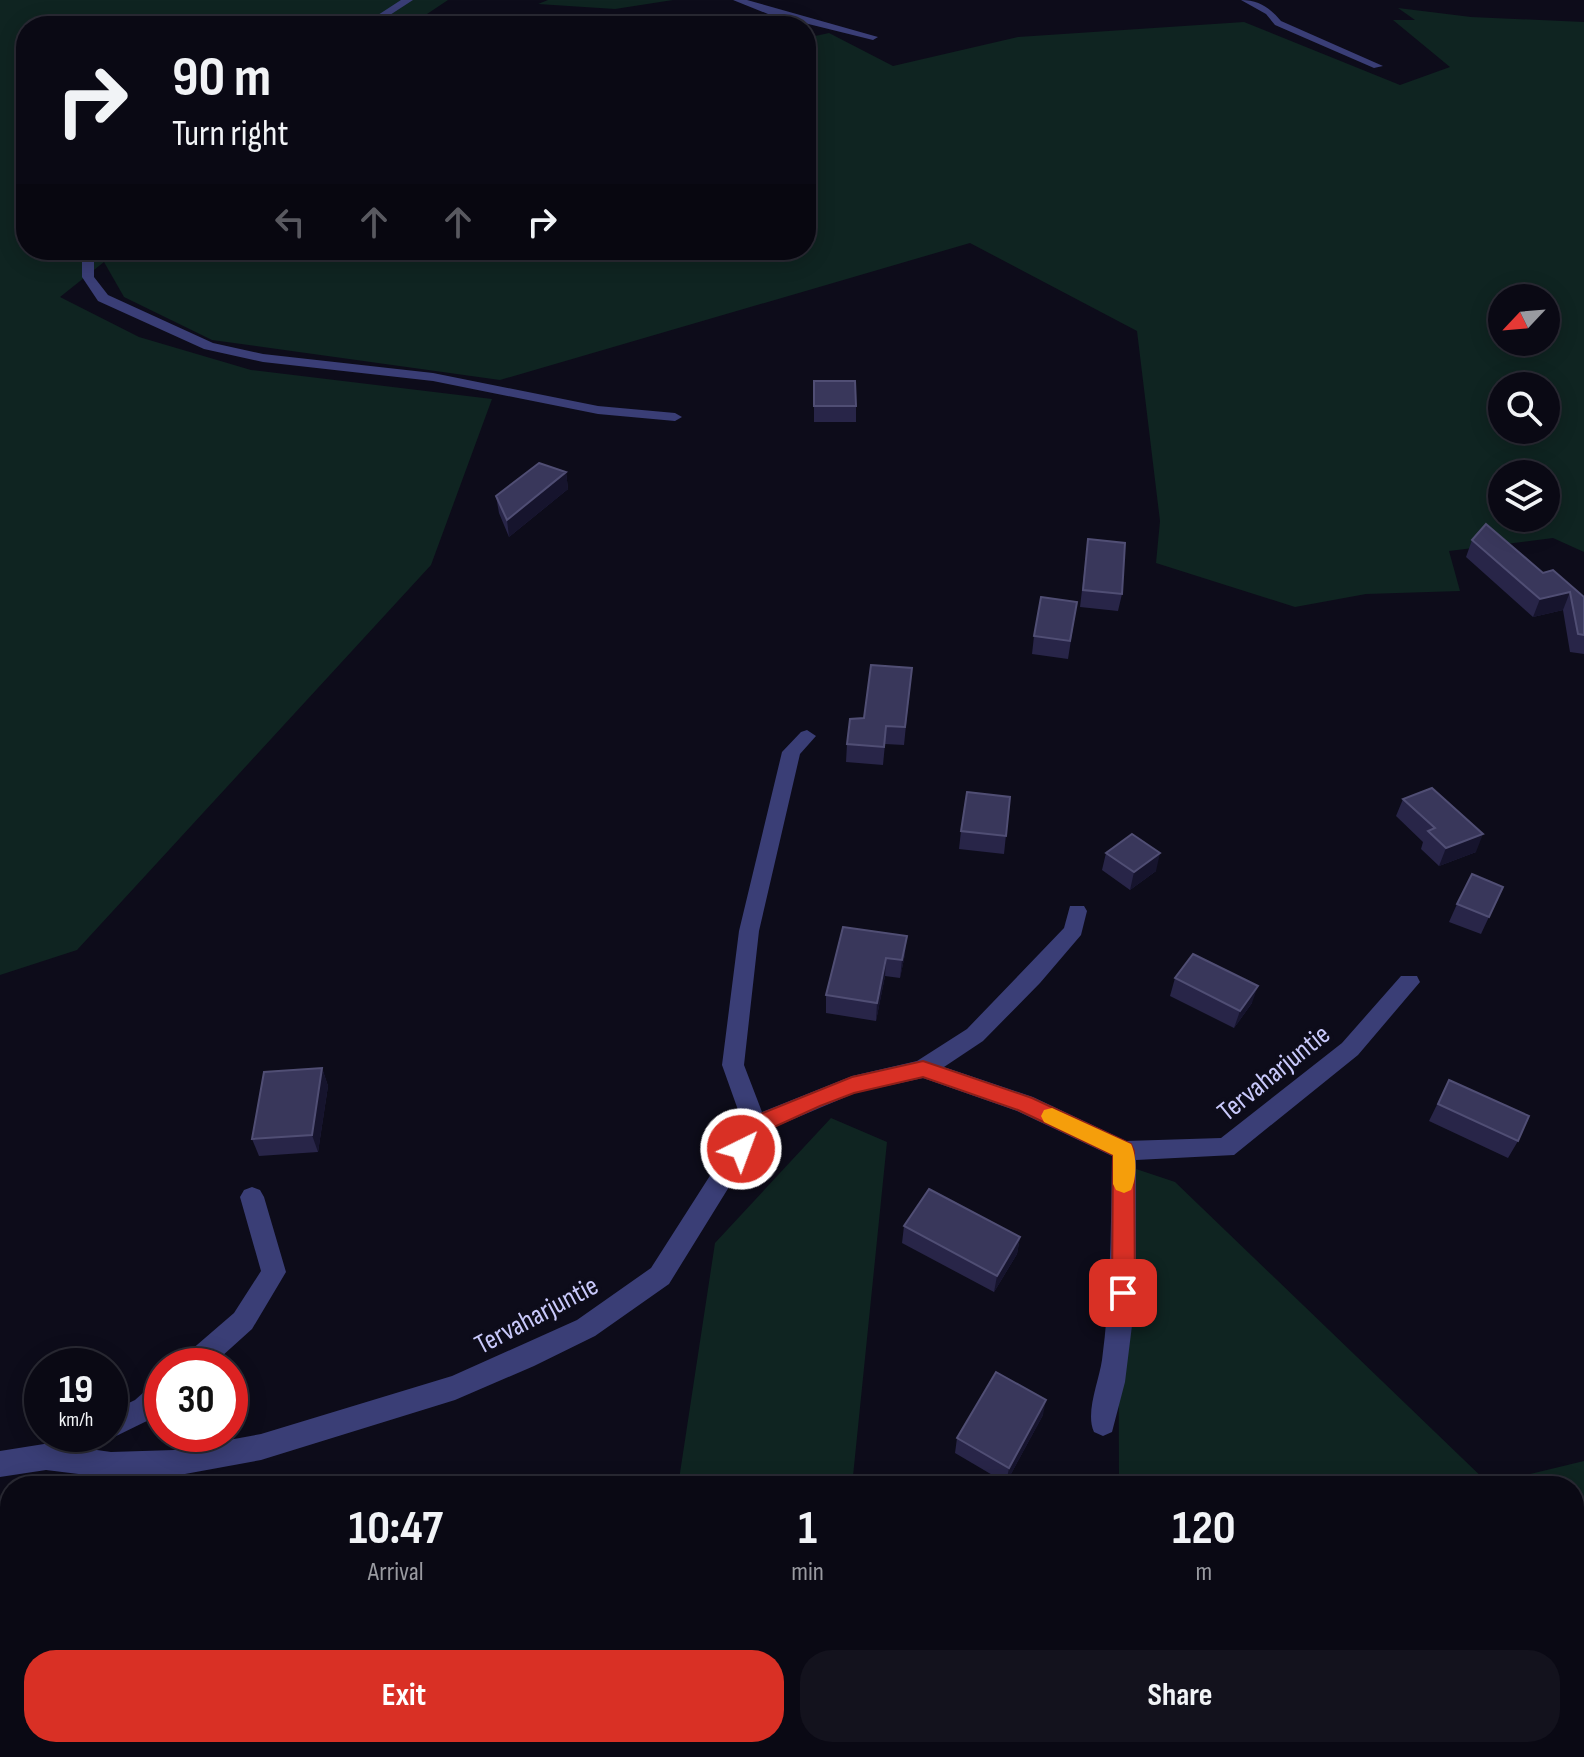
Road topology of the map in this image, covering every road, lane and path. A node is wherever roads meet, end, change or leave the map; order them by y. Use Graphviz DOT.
graph roads {
  1 [pos="408,0"];
  2 [pos="738,0"];
  3 [pos="1246,0"];
  4 [pos="382,16"];
  5 [pos="787,16"];
  6 [pos="816,23"];
  7 [pos="873,37"];
  8 [pos="1378,66"];
  9 [pos="89,260"];
  10 [pos="675,417"];
  11 [pos="807,736"];
  12 [pos="1077,911"];
  13 [pos="1409,982"];
  14 [pos="923,1069"];
  15 [pos="755,1125"];
  16 [pos="1124,1151"];
  17 [pos="252,1197"];
  18 [pos="212,1348"];
  19 [pos="1103,1423"];
  20 [pos="56,1452"];
  21 [pos="46,1457"];
  22 [pos="0,1464"];
  1 -- 4 [label="street"];
  2 -- 5 [label="street"];
  3 -- 8 [label="street"];
  6 -- 7 [label="street"];
  9 -- 10 [label="street"];
  11 -- 15 [label="street"];
  12 -- 14 [label="street"];
  13 -- 16 [label="street, Tervaharjuntie"];
  14 -- 15 [label="street"];
  14 -- 16 [label="street, Tervaharjuntie"];
  15 -- 21 [label="street, Tervaharjuntie"];
  16 -- 19 [label="street"];
  17 -- 18 [label="street"];
  20 -- 21 [label="street"];
  21 -- 22 [label="street, Tervaharjuntie"];
}
